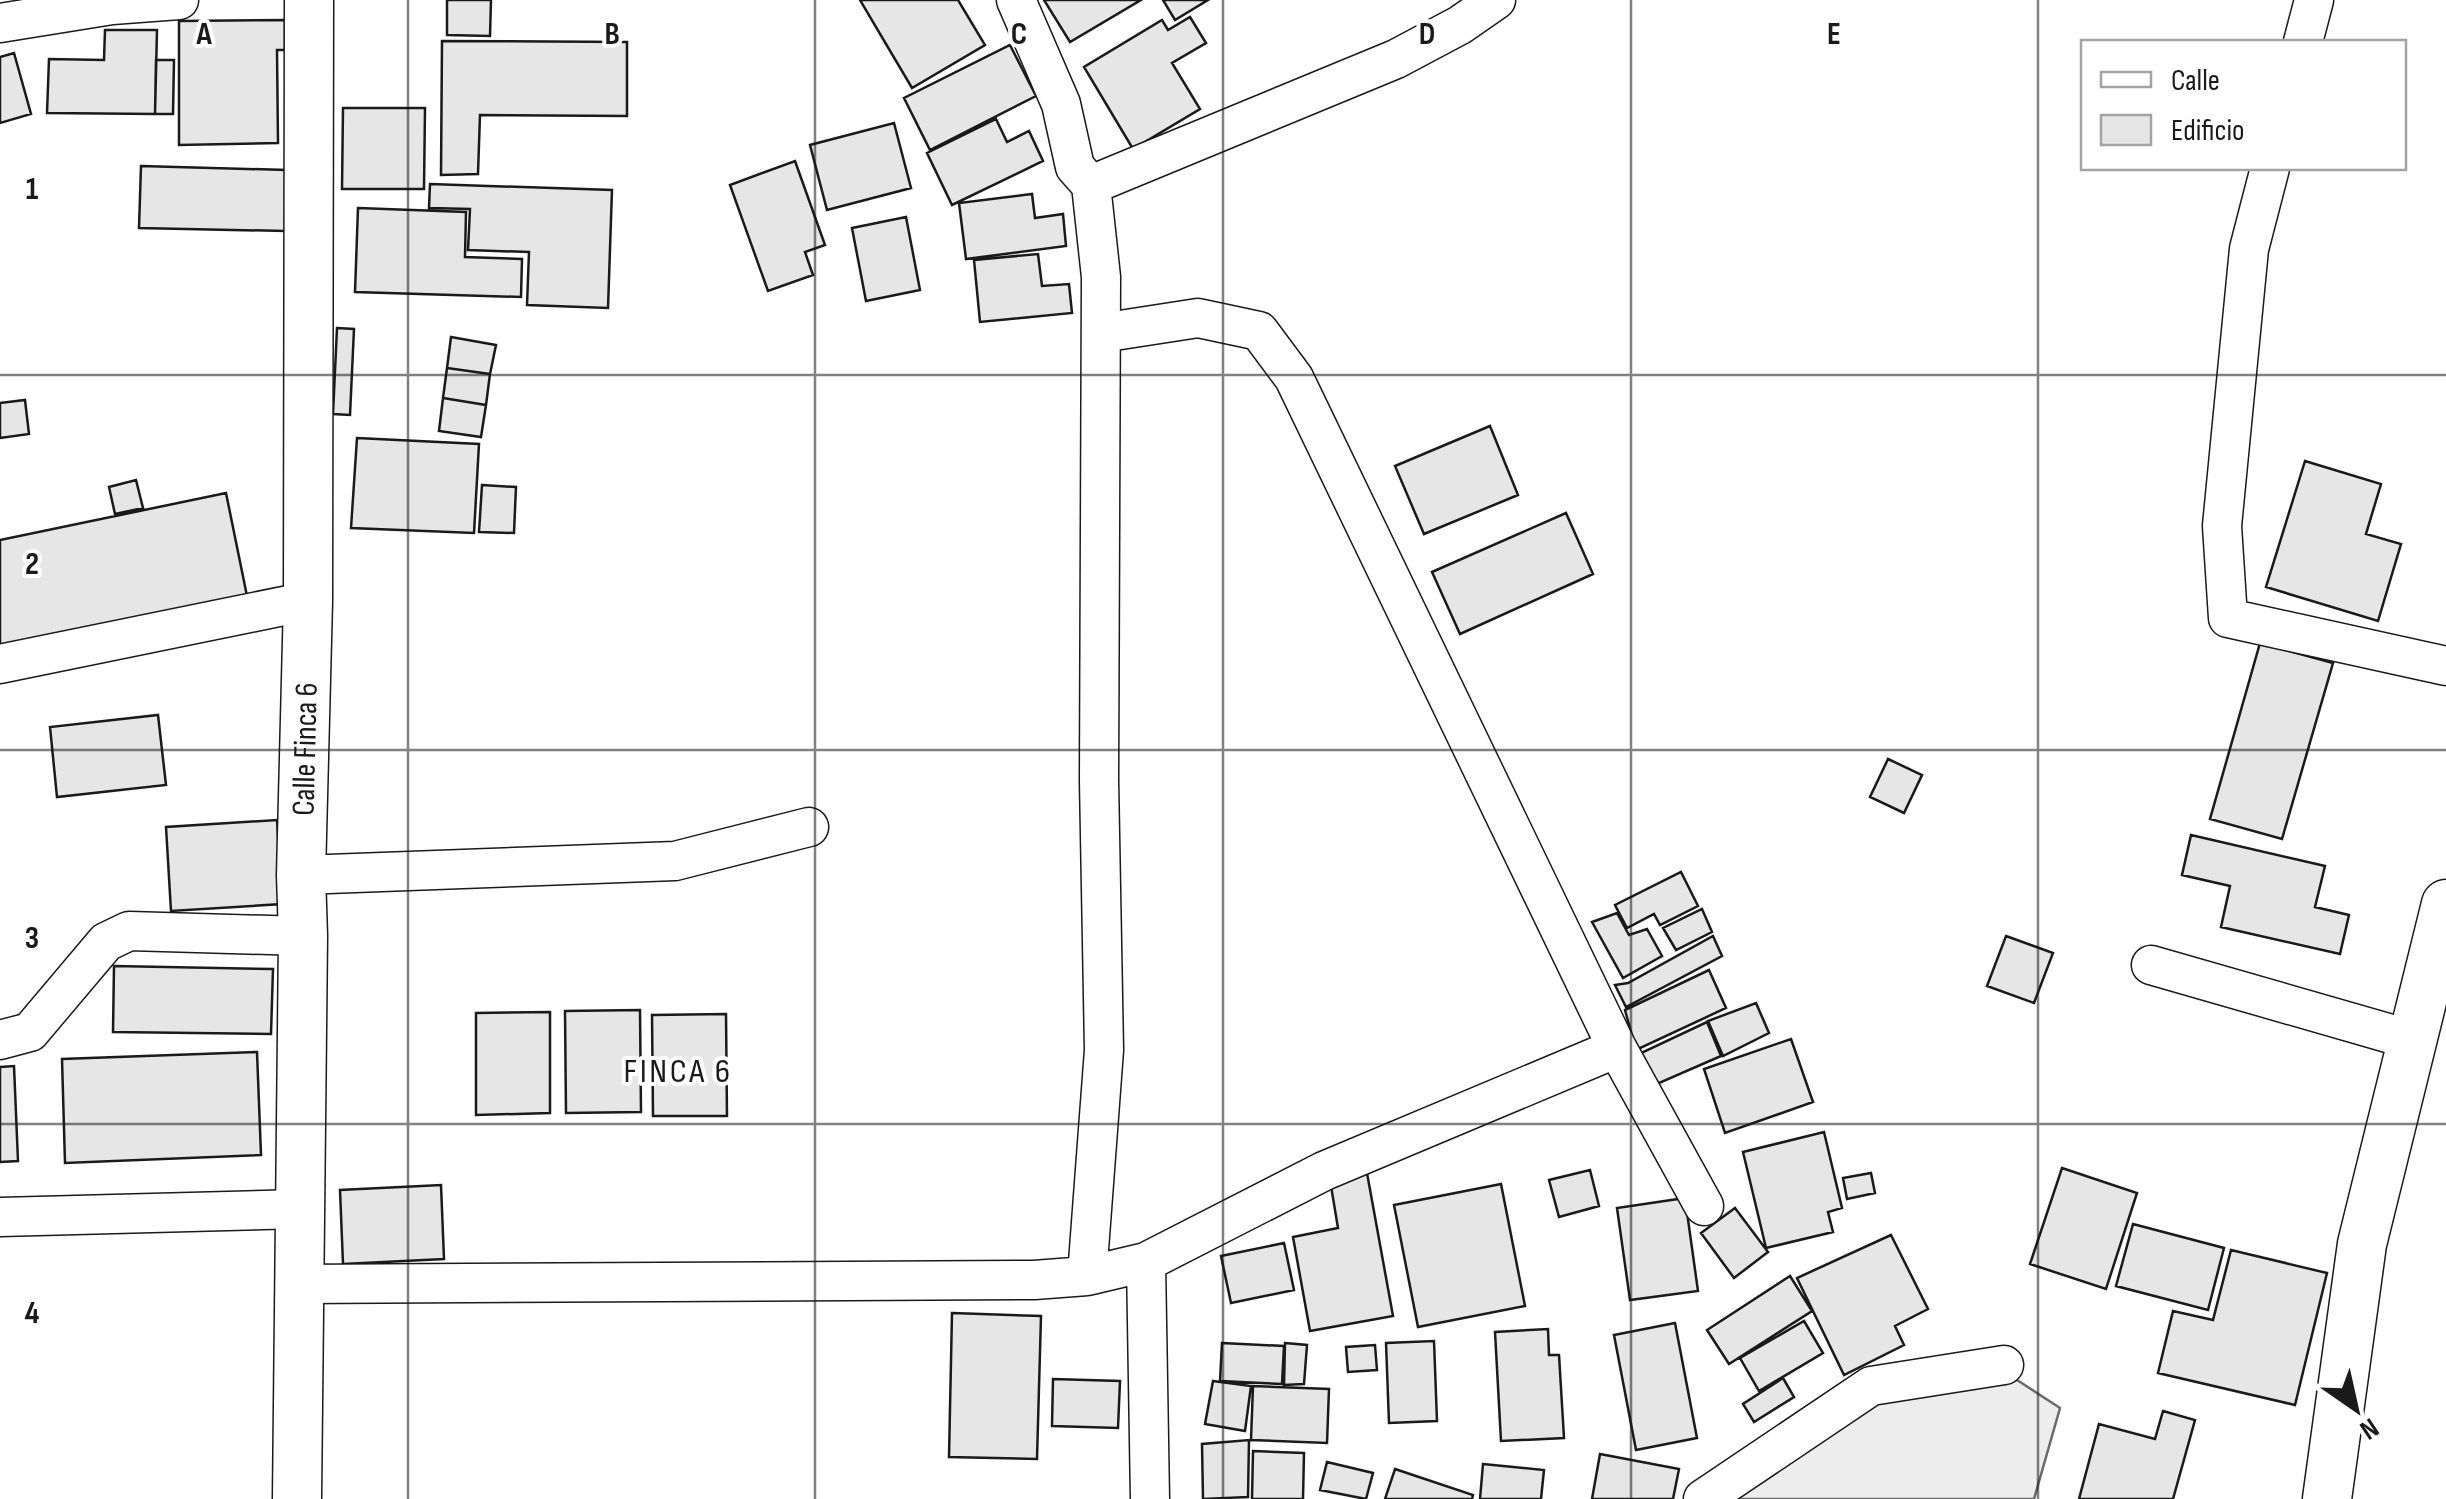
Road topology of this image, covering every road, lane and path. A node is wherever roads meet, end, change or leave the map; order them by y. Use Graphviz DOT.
graph roads {
  1 [pos="178,0"];
  2 [pos="309,0"];
  3 [pos="1016,0"];
  4 [pos="1496,0"];
  5 [pos="2314,0"];
  6 [pos="0,23"];
  7 [pos="2304,40"];
  8 [pos="2269,170"];
  9 [pos="1091,186"];
  10 [pos="1101,333"];
  11 [pos="308,601"];
  12 [pos="0,664"];
  13 [pos="2446,666"];
  14 [pos="809,827"];
  15 [pos="301,876"];
  16 [pos="2446,904"];
  17 [pos="304,936"];
  18 [pos="2151,965"];
  19 [pos="0,1040"];
  20 [pos="2412,1040"];
  21 [pos="1617,1048"];
  22 [pos="1704,1206"];
  23 [pos="302,1210"];
  24 [pos="0,1217"];
  25 [pos="1146,1262"];
  26 [pos="1087,1276"];
  27 [pos="298,1284"];
  28 [pos="2004,1364"];
  29 [pos="297,1499"];
  30 [pos="1150,1499"];
  31 [pos="1703,1499"];
  32 [pos="2327,1499"];
  1 -- 6 [label="street"];
  2 -- 11 [label="street, Calle Finca 6"];
  3 -- 9 [label="street"];
  4 -- 9 [label="street"];
  5 -- 7 [label="street"];
  8 -- 13 [label="street"];
  9 -- 10 [label="street"];
  10 -- 21 [label="street"];
  10 -- 26 [label="street"];
  11 -- 12 [label="street"];
  11 -- 15 [label="street, Calle Finca 6"];
  14 -- 15 [label="street"];
  15 -- 17 [label="street, Calle Finca 6"];
  16 -- 20 [label="street"];
  17 -- 19 [label="street"];
  17 -- 23 [label="street, Calle Finca 6"];
  18 -- 20 [label="street"];
  20 -- 32 [label="street"];
  21 -- 22 [label="street"];
  21 -- 25 [label="street"];
  23 -- 24 [label="street"];
  23 -- 27 [label="street, Calle Finca 6"];
  25 -- 26 [label="street"];
  25 -- 30 [label="street"];
  26 -- 27 [label="street"];
  27 -- 29 [label="street, Calle Finca 6"];
  28 -- 31 [label="street"];
}
